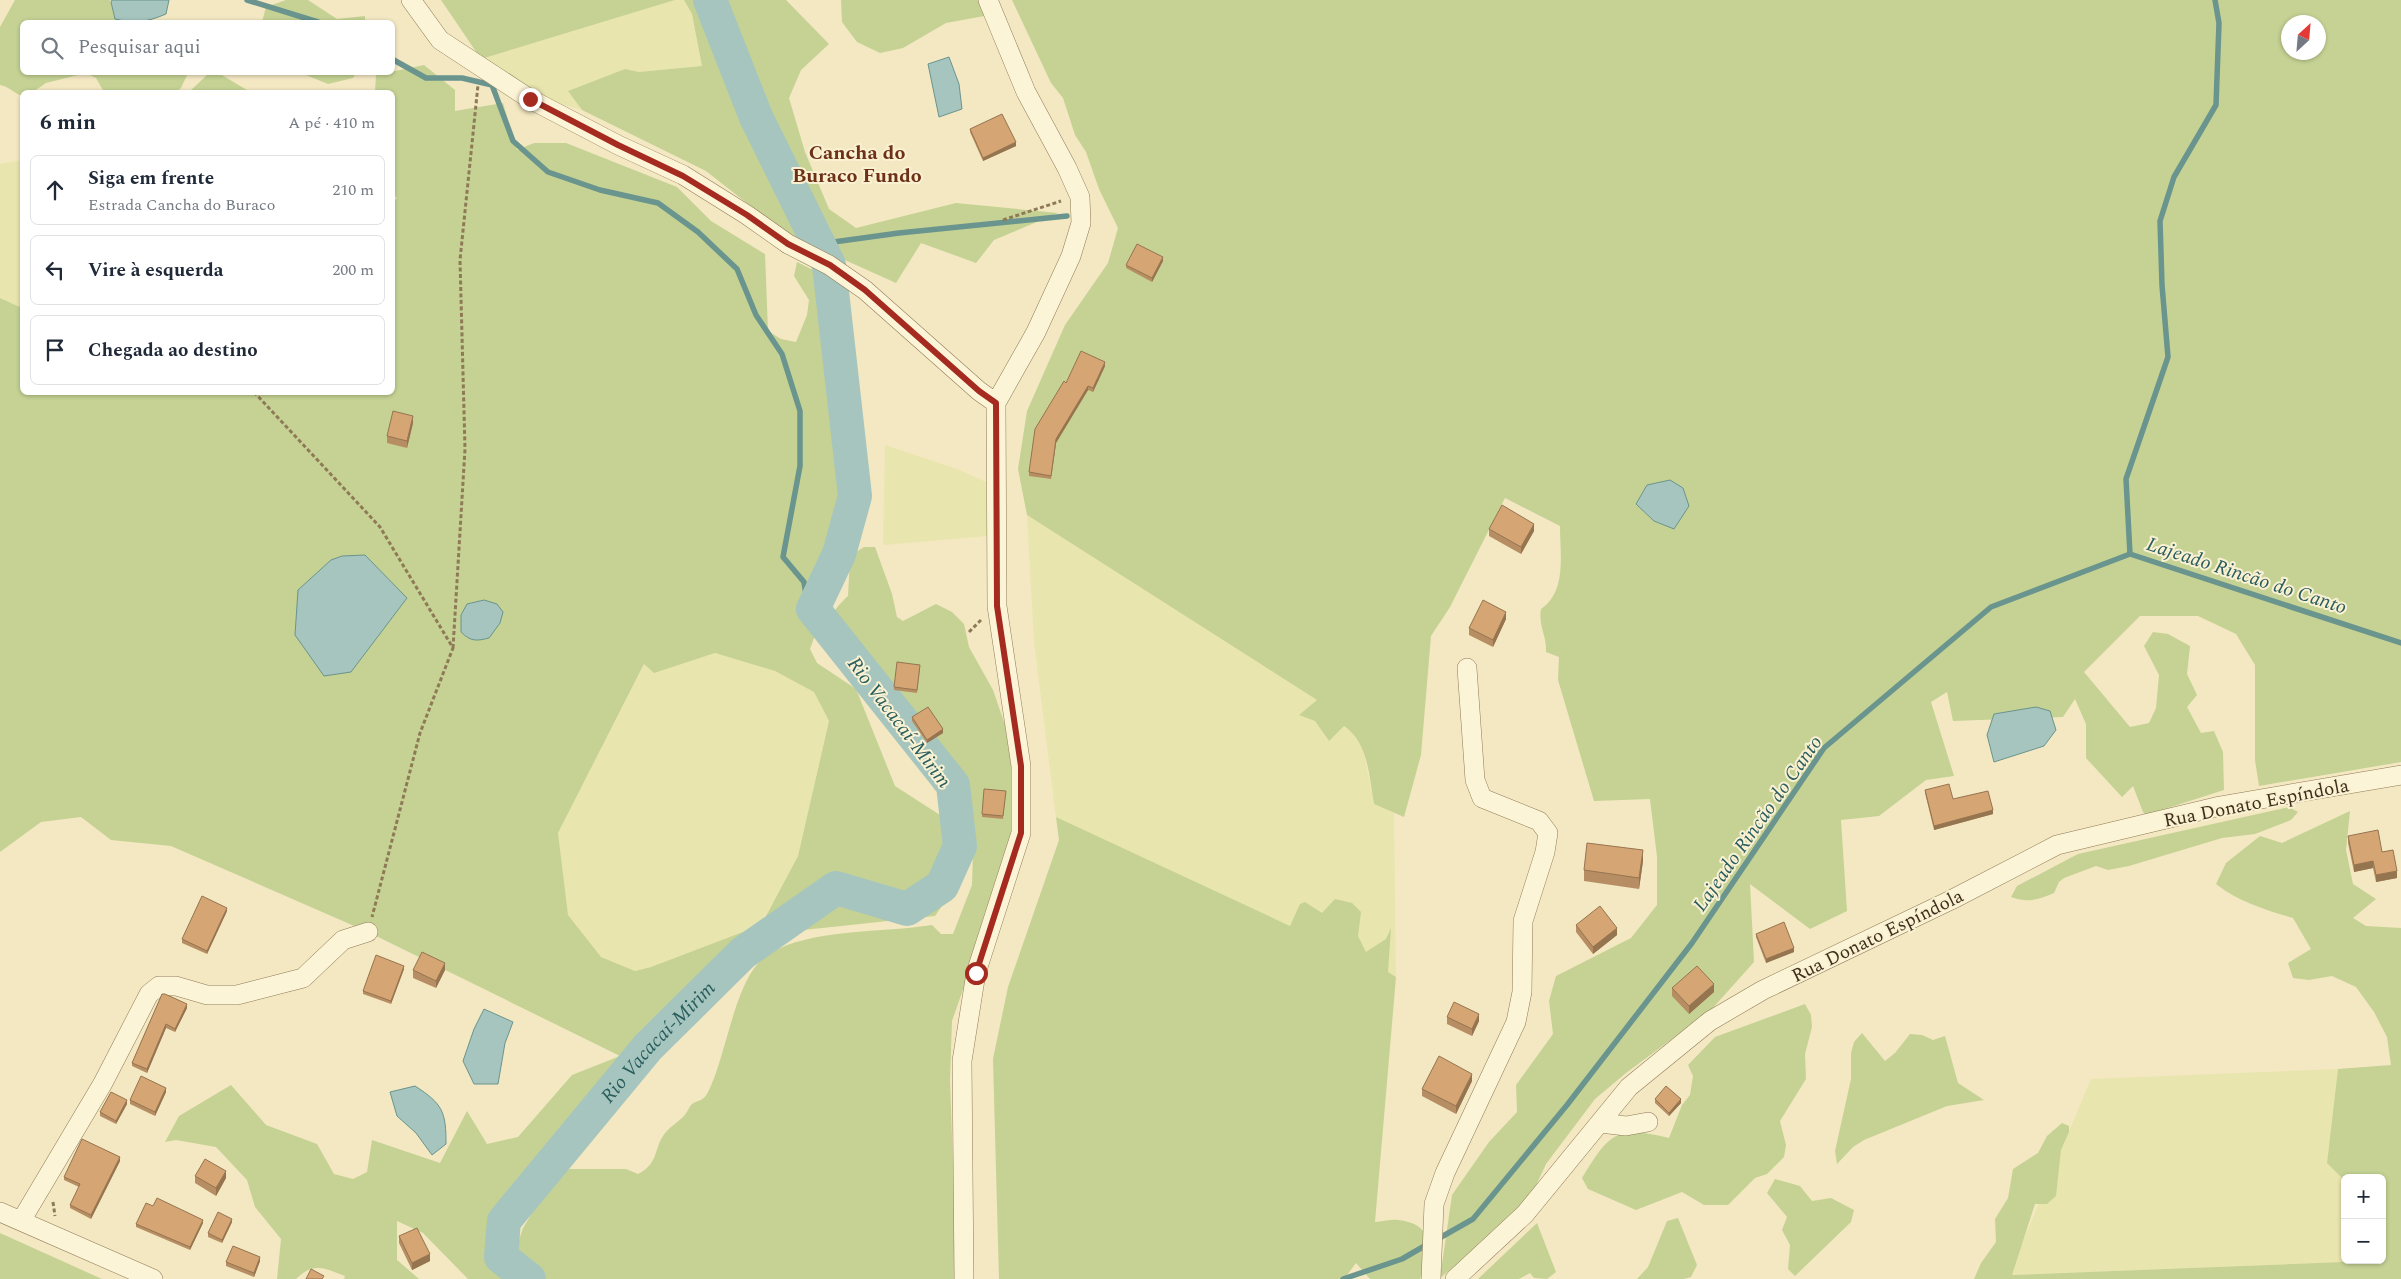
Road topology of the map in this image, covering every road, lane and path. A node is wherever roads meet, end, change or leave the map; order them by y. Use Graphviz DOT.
graph roads {
  1 [pos="412,0"];
  2 [pos="988,0"];
  3 [pos="478,66"];
  4 [pos="1080,197"];
  5 [pos="1003,220"];
  6 [pos="257,395"];
  7 [pos="996,403"];
  8 [pos="453,648"];
  9 [pos="1467,668"];
  10 [pos="2401,775"];
  11 [pos="368,932"];
  12 [pos="1648,1122"];
  13 [pos="1600,1123"];
  14 [pos="53,1201"];
  15 [pos="0,1212"];
  16 [pos="21,1221"];
  17 [pos="53,1221"];
  18 [pos="153,1279"];
  19 [pos="964,1279"];
  20 [pos="1431,1279"];
  21 [pos="1455,1279"];
  1 -- 3 [label="street"];
  2 -- 4 [label="street"];
  3 -- 7 [label="street"];
  3 -- 8 [label="path"];
  4 -- 5 [label="path"];
  4 -- 7 [label="street"];
  6 -- 8 [label="path"];
  7 -- 19 [label="street"];
  8 -- 11 [label="path"];
  9 -- 20 [label="street"];
  10 -- 13 [label="street, Rua Donato Espíndola"];
  11 -- 16 [label="street"];
  12 -- 13 [label="street"];
  13 -- 21 [label="street, Rua Donato Espíndola"];
  14 -- 17 [label="path"];
  15 -- 16 [label="street"];
  16 -- 18 [label="street"];
}
